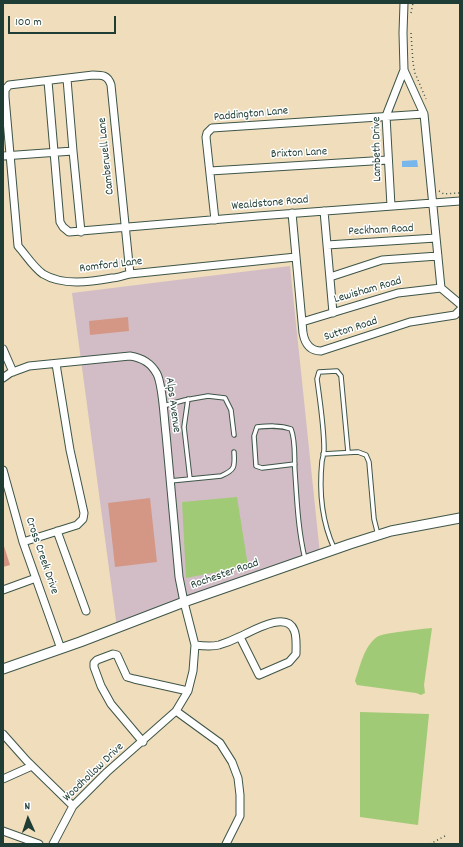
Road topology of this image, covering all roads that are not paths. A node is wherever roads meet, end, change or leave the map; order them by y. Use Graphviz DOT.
graph roads {
  1 [pos="404,3"];
  2 [pos="404,70"];
  3 [pos="67,79"];
  4 [pos="48,81"];
  5 [pos="424,114"];
  6 [pos="386,116"];
  7 [pos="73,151"];
  8 [pos="54,152"];
  9 [pos="7,155"];
  10 [pos="388,160"];
  11 [pos="210,171"];
  12 [pos="460,201"];
  13 [pos="433,203"];
  14 [pos="391,206"];
  15 [pos="324,211"];
  16 [pos="292,213"];
  17 [pos="215,220"];
  18 [pos="126,228"];
  19 [pos="81,232"];
  20 [pos="436,238"];
  21 [pos="327,245"];
  22 [pos="438,256"];
  23 [pos="296,257"];
  24 [pos="130,274"];
  25 [pos="330,277"];
  26 [pos="440,288"];
  27 [pos="460,304"];
  28 [pos="460,310"];
  29 [pos="333,313"];
  30 [pos="302,322"];
  31 [pos="3,349"];
  32 [pos="56,364"];
  33 [pos="13,372"];
  34 [pos="3,378"];
  35 [pos="188,399"];
  36 [pos="163,406"];
  37 [pos="234,435"];
  38 [pos="234,452"];
  39 [pos="348,452"];
  40 [pos="324,454"];
  41 [pos="295,464"];
  42 [pos="3,470"];
  43 [pos="190,479"];
  44 [pos="170,481"];
  45 [pos="460,518"];
  46 [pos="57,531"];
  47 [pos="378,535"];
  48 [pos="23,542"];
  49 [pos="335,549"];
  50 [pos="305,560"];
  51 [pos="36,578"];
  52 [pos="3,590"];
  53 [pos="184,602"];
  54 [pos="86,611"];
  55 [pos="240,637"];
  56 [pos="195,644"];
  57 [pos="61,649"];
  58 [pos="3,669"];
  59 [pos="188,691"];
  60 [pos="176,711"];
  61 [pos="3,734"];
  62 [pos="143,742"];
  63 [pos="32,766"];
  64 [pos="3,779"];
  65 [pos="3,786"];
  66 [pos="73,806"];
  67 [pos="3,831"];
  68 [pos="39,844"];
  69 [pos="53,844"];
  70 [pos="226,844"];
  1 -- 2 [label="street, Lambeth Drive"];
  2 -- 5 [label="street, Lambeth Drive"];
  2 -- 6 [label="street, Lambeth Drive"];
  3 -- 4 [label="street, Romford Lane"];
  3 -- 7 [label="street"];
  3 -- 18 [label="street, Camberwell Lane"];
  4 -- 8 [label="street, Wealdstone Road"];
  4 -- 9 [label="street, Romford Lane"];
  5 -- 6 [label="street"];
  5 -- 13 [label="street, Lambeth Drive"];
  6 -- 10 [label="street, Lambeth Drive"];
  6 -- 11 [label="street, Paddington Lane"];
  7 -- 8 [label="street"];
  7 -- 19 [label="street"];
  8 -- 9 [label="street"];
  8 -- 19 [label="street, Wealdstone Road"];
  9 -- 24 [label="street, Romford Lane"];
  10 -- 11 [label="street, Brixton Lane"];
  10 -- 14 [label="street, Lambeth Drive"];
  11 -- 17 [label="street, Paddington Lane"];
  12 -- 13 [label="street, Wealdstone Road"];
  13 -- 14 [label="street, Wealdstone Road"];
  13 -- 20 [label="street"];
  14 -- 15 [label="street, Wealdstone Road"];
  15 -- 16 [label="street, Wealdstone Road"];
  15 -- 21 [label="street"];
  16 -- 17 [label="street, Wealdstone Road"];
  16 -- 23 [label="street, Sutton Road"];
  17 -- 18 [label="street, Wealdstone Road"];
  18 -- 19 [label="street, Wealdstone Road"];
  18 -- 24 [label="street, Camberwell Lane"];
  20 -- 21 [label="street, Peckham Road"];
  20 -- 22 [label="street"];
  21 -- 25 [label="street"];
  22 -- 25 [label="street"];
  22 -- 26 [label="street"];
  23 -- 24 [label="street, Romford Lane"];
  23 -- 30 [label="street, Sutton Road"];
  25 -- 29 [label="street"];
  26 -- 27 [label="street"];
  26 -- 29 [label="street, Lewisham Road"];
  28 -- 30 [label="street, Sutton Road"];
  29 -- 30 [label="street, Lewisham Road"];
  31 -- 33 [label="street"];
  32 -- 33 [label="street, Alps Avenue"];
  32 -- 36 [label="street, Alps Avenue"];
  32 -- 46 [label="street"];
  33 -- 34 [label="street, Alps Avenue"];
  35 -- 36 [label="lane"];
  35 -- 37 [label="lane"];
  35 -- 43 [label="lane"];
  36 -- 44 [label="street, Alps Avenue"];
  38 -- 43 [label="lane"];
  39 -- 40 [label="lane"];
  39 -- 40 [label="lane"];
  39 -- 47 [label="lane"];
  40 -- 49 [label="lane"];
  41 -- 41 [label="lane"];
  41 -- 50 [label="lane"];
  42 -- 48 [label="street, Cross Creek Drive"];
  43 -- 44 [label="lane"];
  44 -- 53 [label="street, Alps Avenue"];
  45 -- 47 [label="street, Rochester Road"];
  46 -- 48 [label="street"];
  46 -- 54 [label="street"];
  47 -- 49 [label="street, Rochester Road"];
  48 -- 51 [label="street, Cross Creek Drive"];
  49 -- 50 [label="street, Rochester Road"];
  50 -- 53 [label="street, Rochester Road"];
  51 -- 52 [label="street"];
  51 -- 57 [label="street, Cross Creek Drive"];
  53 -- 56 [label="street, Woodhollow Drive"];
  53 -- 57 [label="street, Rochester Road"];
  55 -- 55 [label="street"];
  55 -- 56 [label="street"];
  56 -- 59 [label="street, Woodhollow Drive"];
  57 -- 58 [label="street, Rochester Road"];
  59 -- 60 [label="street, Woodhollow Drive"];
  59 -- 62 [label="street, Woodhollow Drive"];
  60 -- 62 [label="street, Woodhollow Drive"];
  60 -- 70 [label="street"];
  61 -- 63 [label="street"];
  62 -- 66 [label="street, Woodhollow Drive"];
  63 -- 64 [label="street"];
  63 -- 66 [label="street"];
  64 -- 65 [label="street"];
  66 -- 69 [label="street, Woodhollow Drive"];
  67 -- 68 [label="street"];
}
